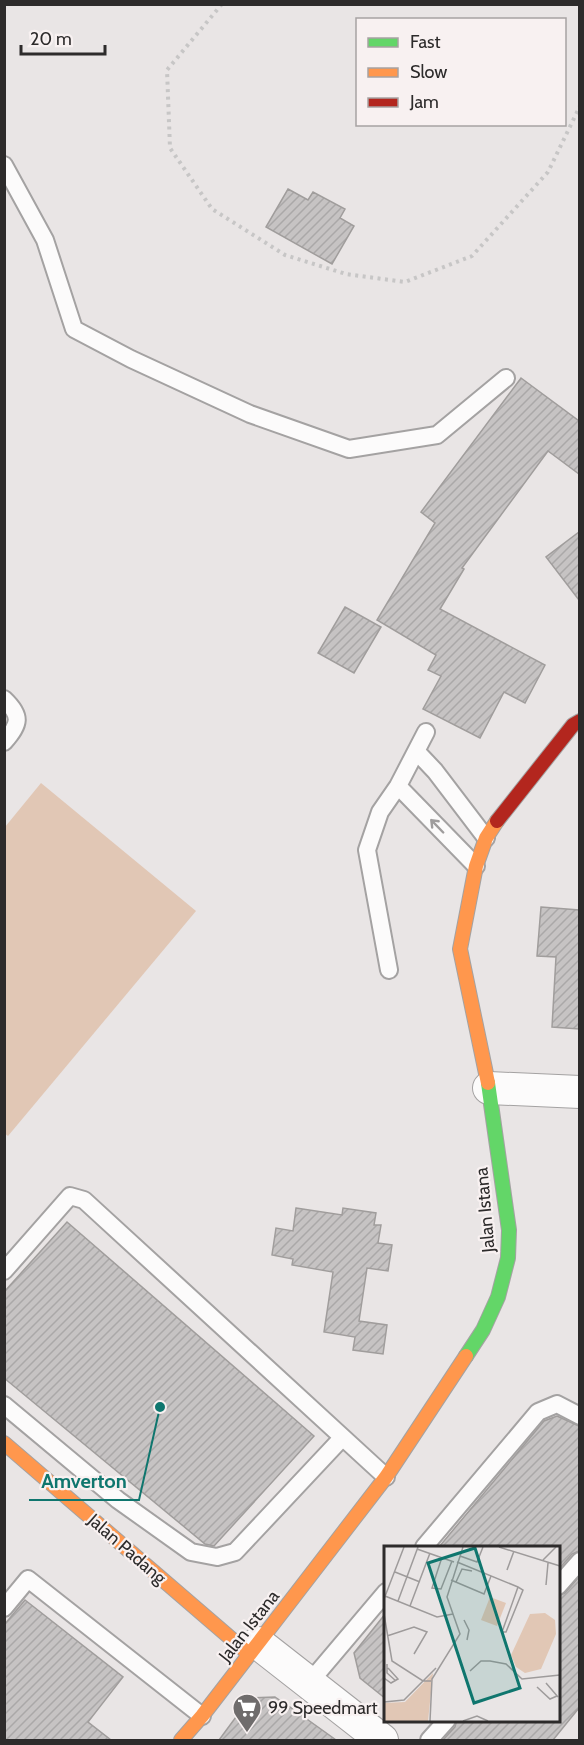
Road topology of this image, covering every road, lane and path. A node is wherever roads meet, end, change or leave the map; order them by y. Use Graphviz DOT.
graph roads {
  1 [pos="222,4"];
  2 [pos="579,106"];
  3 [pos="4,165"];
  4 [pos="506,378"];
  5 [pos="4,699"];
  6 [pos="579,721"];
  7 [pos="426,732"];
  8 [pos="4,742"];
  9 [pos="417,752"];
  10 [pos="398,786"];
  11 [pos="486,838"];
  12 [pos="476,866"];
  13 [pos="389,970"];
  14 [pos="489,1088"];
  15 [pos="579,1092"];
  16 [pos="4,1271"];
  17 [pos="4,1405"];
  18 [pos="579,1416"];
  19 [pos="342,1438"];
  20 [pos="4,1443"];
  21 [pos="386,1477"];
  22 [pos="425,1546"];
  23 [pos="579,1561"];
  24 [pos="560,1584"];
  25 [pos="384,1594"];
  26 [pos="4,1608"];
  27 [pos="254,1649"];
  28 [pos="309,1683"];
  29 [pos="202,1716"];
  30 [pos="445,1721"];
  31 [pos="181,1740"];
  32 [pos="382,1740"];
  33 [pos="429,1740"];
  1 -- 2 [label="path"];
  3 -- 4 [label="lane"];
  5 -- 8 [label="lane"];
  6 -- 11 [label="street, Jalan Istana"];
  7 -- 9 [label="lane"];
  9 -- 10 [label="lane"];
  9 -- 11 [label="lane"];
  12 -- 10 [label="lane, one-way"];
  10 -- 13 [label="lane"];
  11 -- 12 [label="street, Jalan Istana"];
  12 -- 14 [label="street, Jalan Istana"];
  14 -- 15 [label="street"];
  14 -- 21 [label="street, Jalan Istana"];
  16 -- 19 [label="lane"];
  17 -- 19 [label="lane"];
  18 -- 22 [label="lane"];
  19 -- 21 [label="lane"];
  20 -- 27 [label="street, Jalan Padang"];
  21 -- 27 [label="street, Jalan Istana"];
  23 -- 24 [label="lane"];
  25 -- 28 [label="lane"];
  26 -- 29 [label="lane"];
  27 -- 28 [label="street"];
  27 -- 29 [label="street, Jalan Istana"];
  28 -- 32 [label="street"];
  29 -- 31 [label="street, Jalan Istana"];
  30 -- 33 [label="lane"];
}
